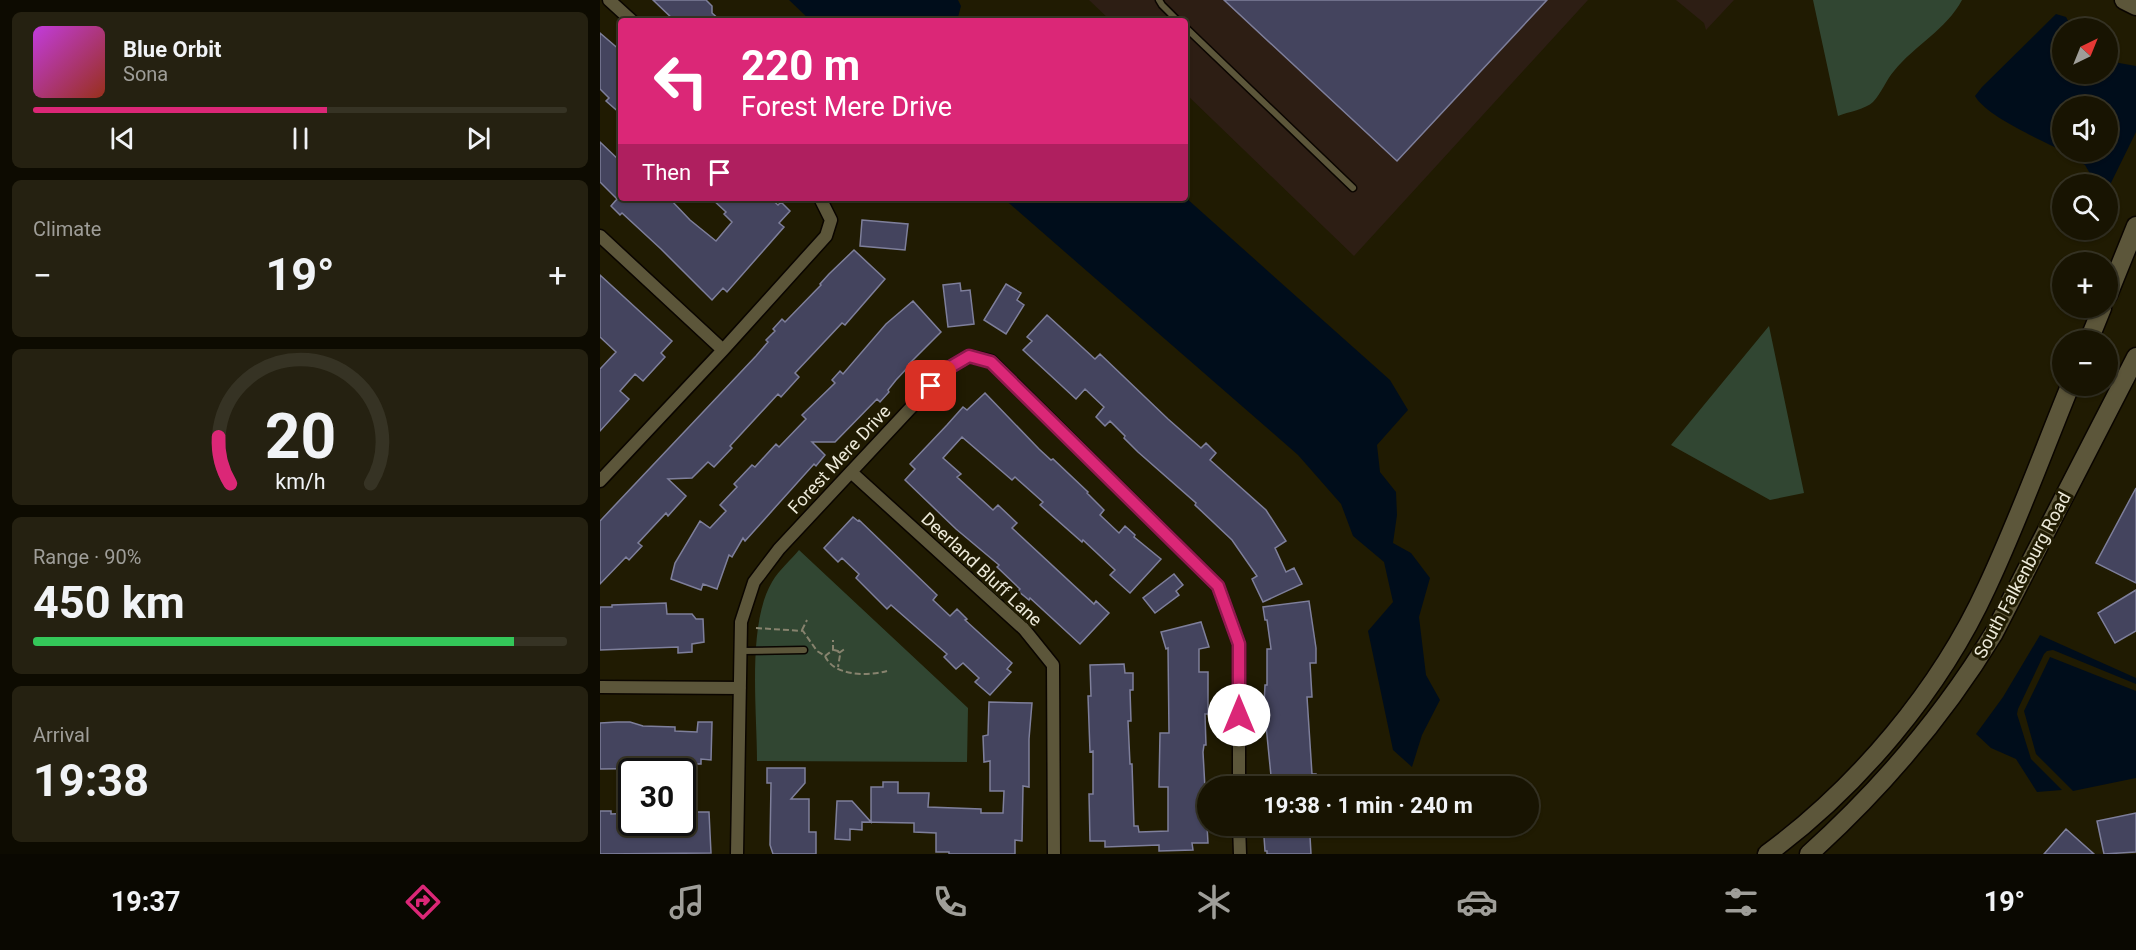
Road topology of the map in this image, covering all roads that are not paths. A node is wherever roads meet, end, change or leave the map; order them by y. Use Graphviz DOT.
graph roads {
  1 [pos="609,0"];
  2 [pos="1159,0"];
  3 [pos="2124,0"];
  4 [pos="2136,6"];
  5 [pos="629,18"];
  6 [pos="1175,18"];
  7 [pos="1188,30"];
  8 [pos="1353,188"];
  9 [pos="822,201"];
  10 [pos="2136,226"];
  11 [pos="600,236"];
  12 [pos="2118,270"];
  13 [pos="723,350"];
  14 [pos="2136,357"];
  15 [pos="2066,396"];
  16 [pos="851,472"];
  17 [pos="600,480"];
  18 [pos="741,651"];
  19 [pos="804,651"];
  20 [pos="600,687"];
  21 [pos="740,688"];
  22 [pos="1239,776"];
  23 [pos="1239,836"];
  24 [pos="737,854"];
  25 [pos="1054,854"];
  26 [pos="1239,854"];
  27 [pos="1767,854"];
  28 [pos="1809,854"];
  1 -- 5 [label="street"];
  2 -- 6 [label="lane"];
  3 -- 4 [label="street"];
  7 -- 8 [label="lane"];
  9 -- 13 [label="street"];
  10 -- 12 [label="street"];
  11 -- 13 [label="street"];
  13 -- 17 [label="street"];
  14 -- 28 [label="street, South Falkenburg Road"];
  15 -- 27 [label="street, South Falkenburg Road"];
  16 -- 18 [label="street, Forest Mere Drive"];
  16 -- 22 [label="street, Forest Mere Drive"];
  16 -- 25 [label="street, Deerland Bluff Lane"];
  18 -- 19 [label="lane"];
  18 -- 21 [label="street, Forest Mere Drive"];
  20 -- 21 [label="street"];
  21 -- 24 [label="street, Forest Mere Drive"];
  23 -- 26 [label="street"];
}
